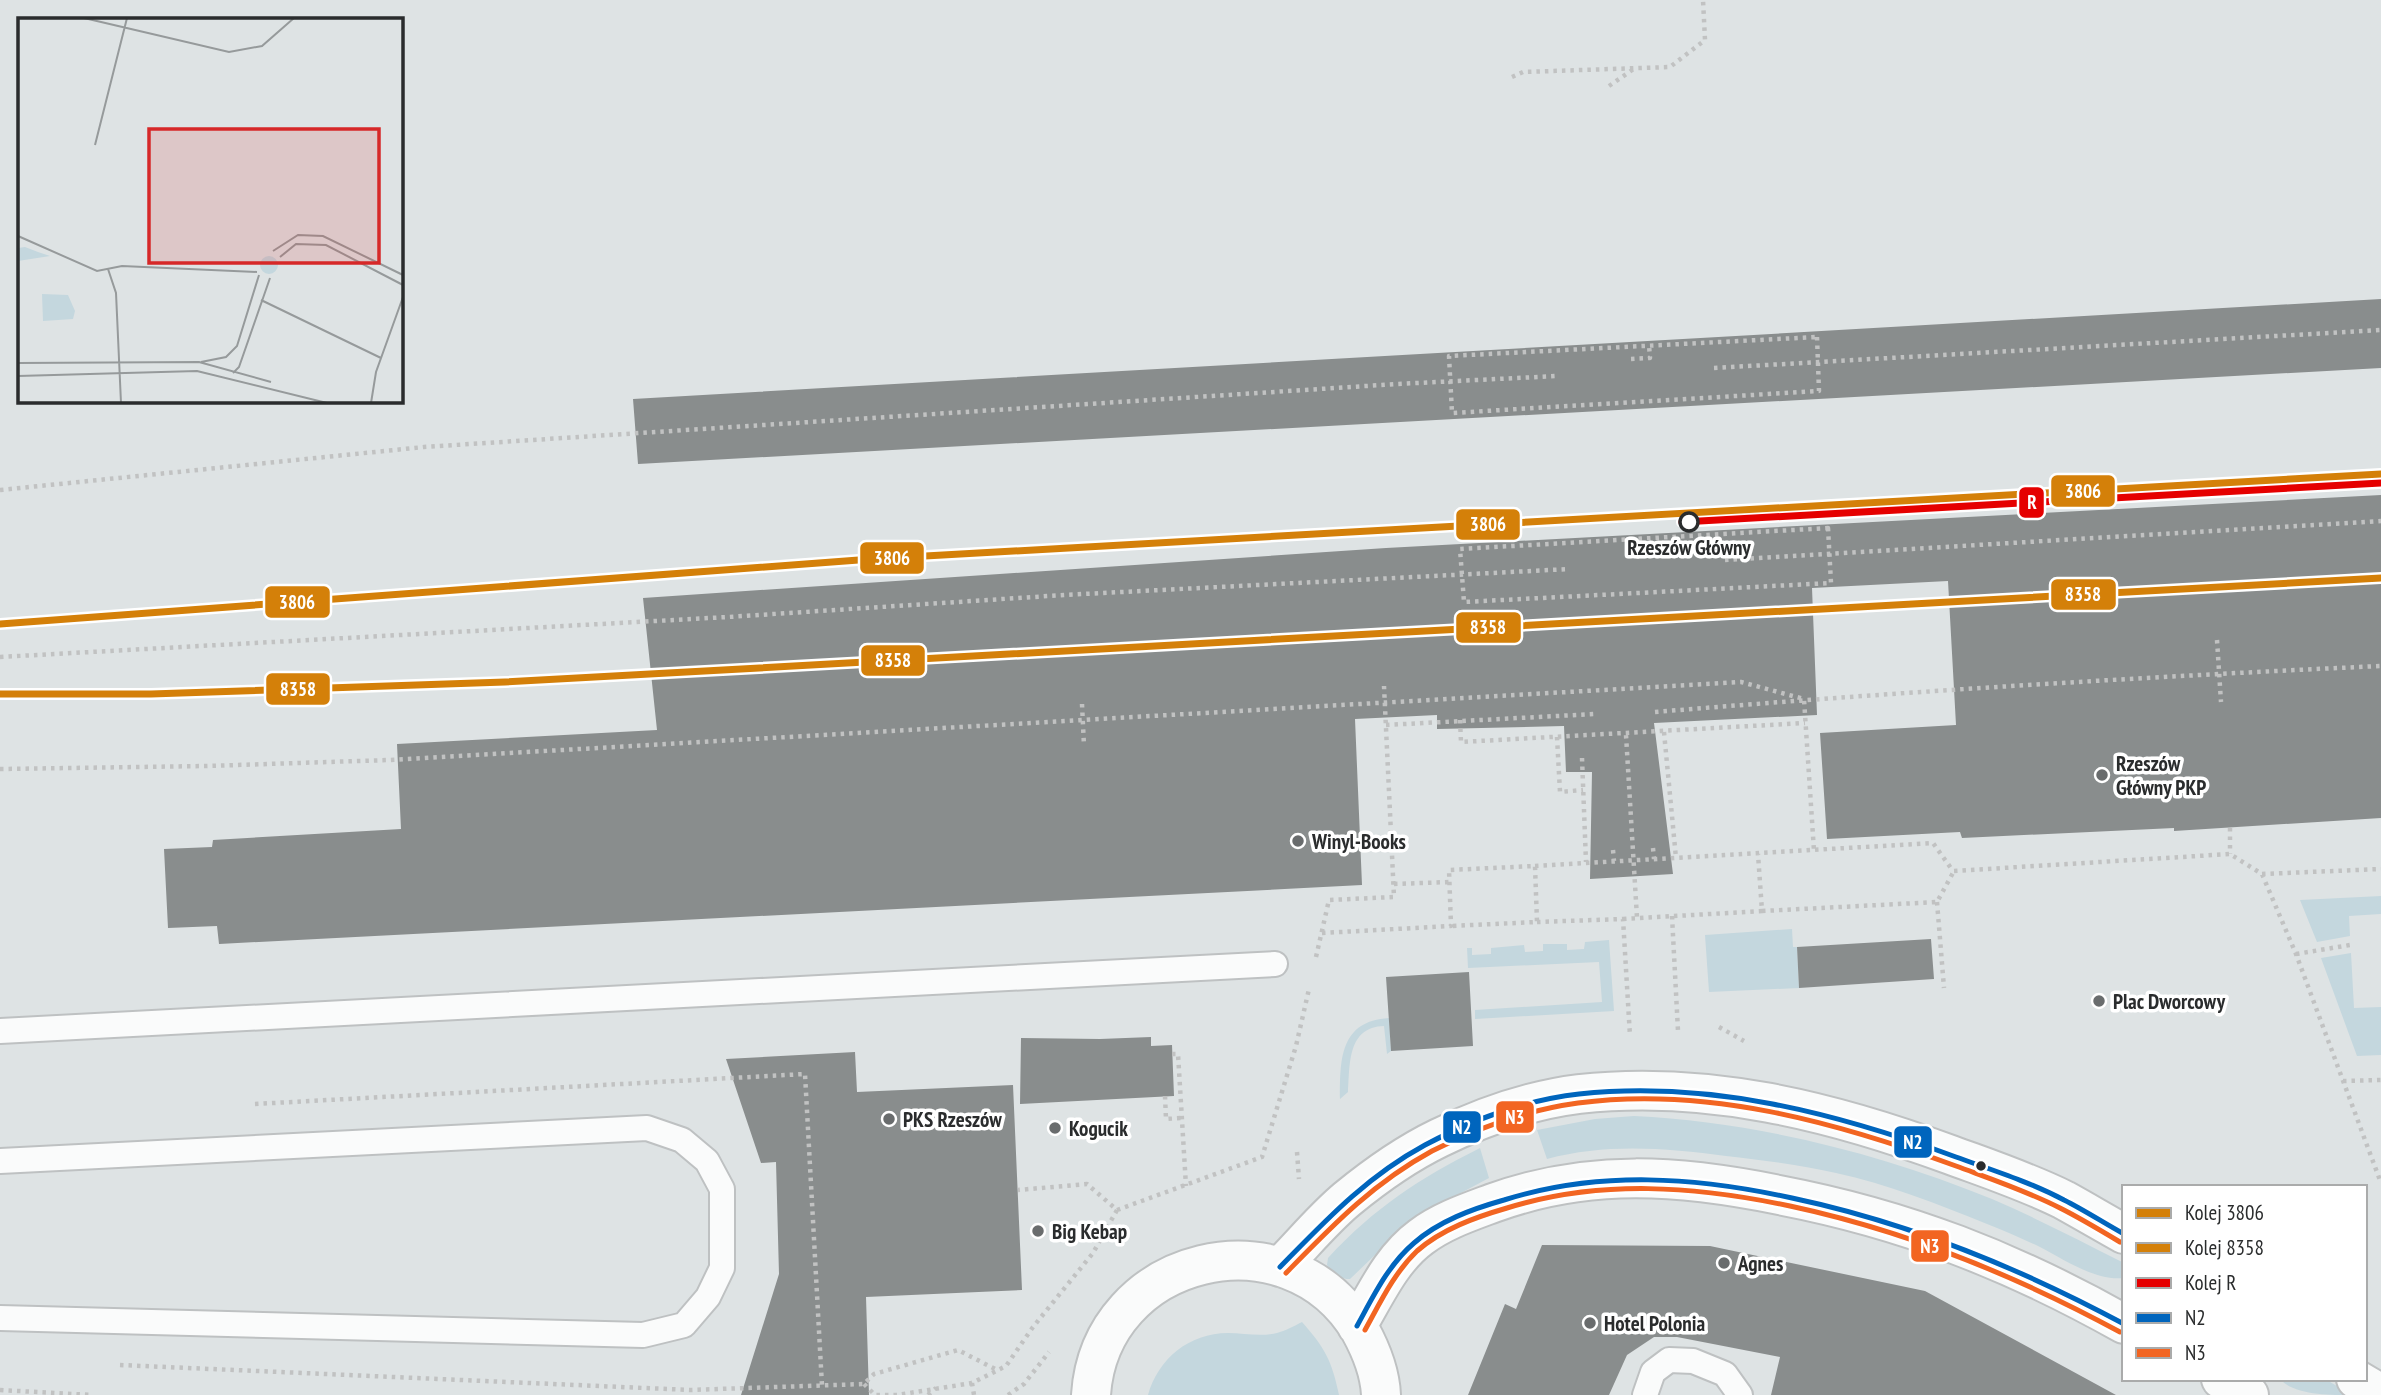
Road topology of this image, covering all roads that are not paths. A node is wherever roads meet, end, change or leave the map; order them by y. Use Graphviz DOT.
graph roads {
  1 [pos="1275,964"];
  2 [pos="0,1031"];
  3 [pos="0,1161"];
  4 [pos="2122,1233"];
  5 [pos="1280,1267"];
  6 [pos="0,1318"];
  7 [pos="2122,1323"];
  8 [pos="1357,1326"];
  9 [pos="2359,1381"];
  10 [pos="2381,1394"];
  11 [pos="1091,1395"];
  12 [pos="1381,1395"];
  13 [pos="1644,1395"];
  14 [pos="1741,1395"];
  1 -- 2 [label="lane"];
  3 -- 6 [label="lane"];
  4 -- 5 [label="street"];
  5 -- 8 [label="street"];
  5 -- 11 [label="street"];
  7 -- 8 [label="street"];
  8 -- 12 [label="street"];
  9 -- 10 [label="street"];
  13 -- 14 [label="lane"];
}
